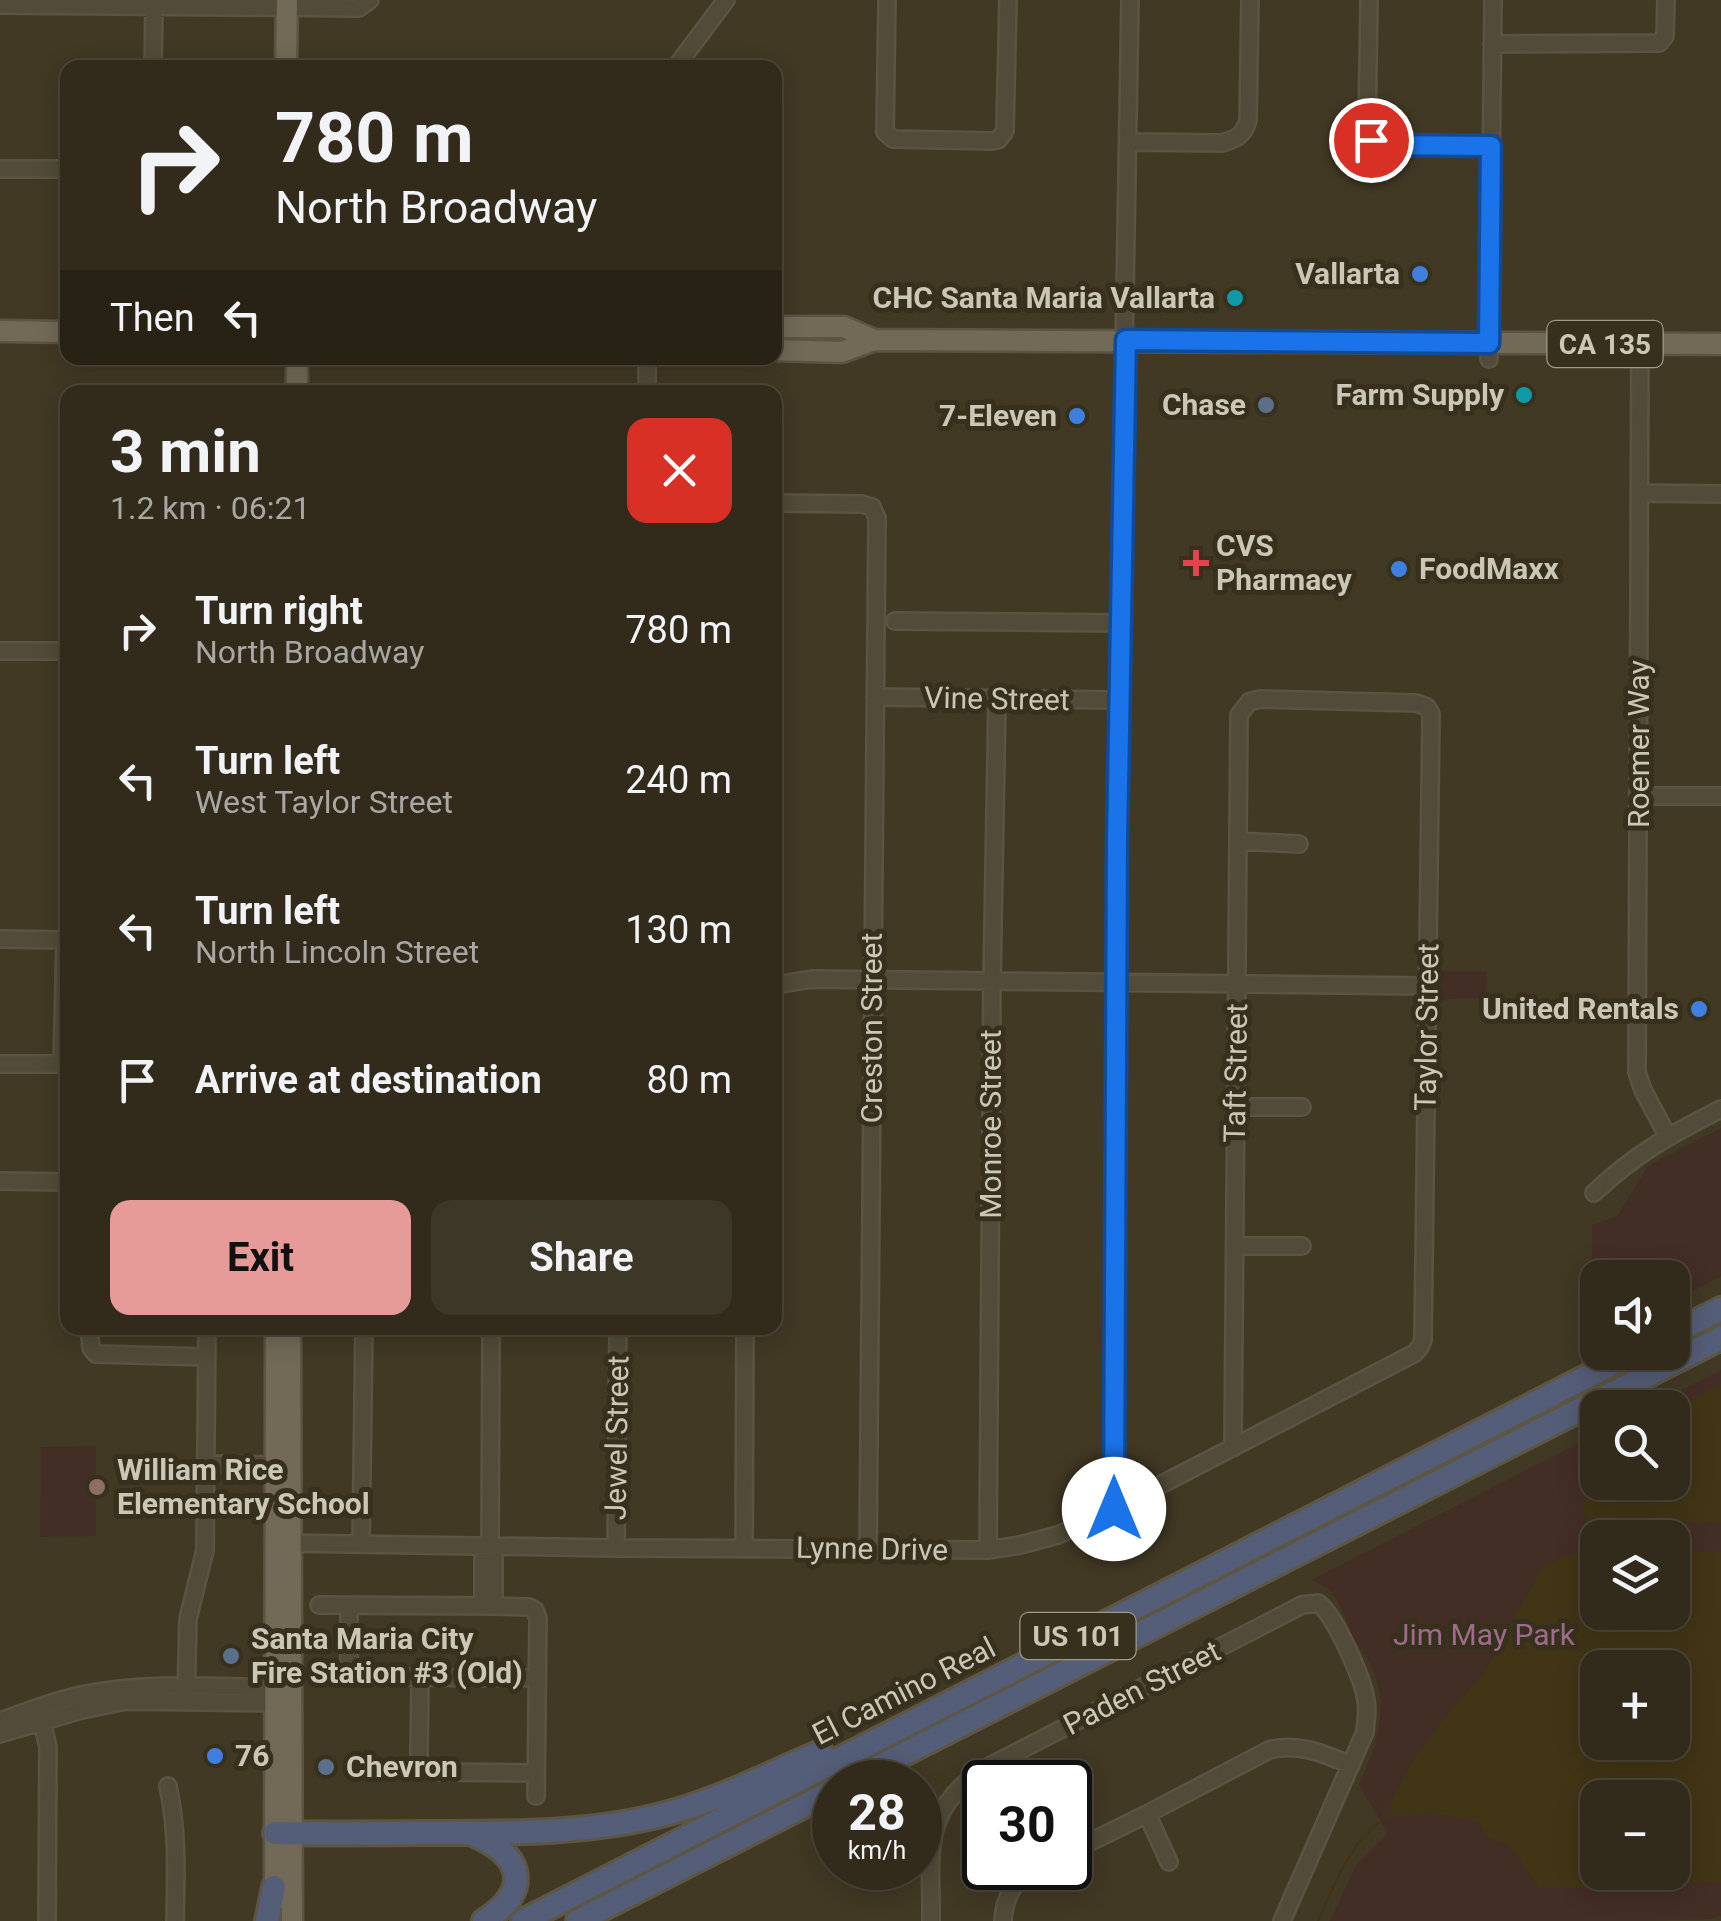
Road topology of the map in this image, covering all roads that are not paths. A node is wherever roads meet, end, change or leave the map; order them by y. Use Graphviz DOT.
graph roads {
  1 [pos="370,0"];
  2 [pos="726,0"];
  3 [pos="887,0"];
  4 [pos="1008,0"];
  5 [pos="1130,0"];
  6 [pos="1250,0"];
  7 [pos="1370,0"];
  8 [pos="1493,0"];
  9 [pos="1666,0"];
  10 [pos="293,4"];
  11 [pos="0,5"];
  12 [pos="154,8"];
  13 [pos="1492,44"];
  14 [pos="154,60"];
  15 [pos="287,60"];
  16 [pos="298,60"];
  17 [pos="681,60"];
  18 [pos="1128,142"];
  19 [pos="1491,146"];
  20 [pos="0,169"];
  21 [pos="60,169"];
  22 [pos="782,327"];
  23 [pos="0,331"];
  24 [pos="60,332"];
  25 [pos="874,340"];
  26 [pos="1126,340"];
  27 [pos="1640,344"];
  28 [pos="1721,344"];
  29 [pos="782,350"];
  30 [pos="1489,351"];
  31 [pos="1640,492"];
  32 [pos="1721,494"];
  33 [pos="782,503"];
  34 [pos="895,621"];
  35 [pos="1120,623"];
  36 [pos="0,650"];
  37 [pos="60,651"];
  38 [pos="875,697"];
  39 [pos="997,699"];
  40 [pos="1118,700"];
  41 [pos="1249,702"];
  42 [pos="1639,796"];
  43 [pos="1721,796"];
  44 [pos="1238,841"];
  45 [pos="1299,844"];
  46 [pos="0,939"];
  47 [pos="60,940"];
  48 [pos="872,980"];
  49 [pos="992,982"];
  50 [pos="782,984"];
  51 [pos="1116,984"];
  52 [pos="1237,986"];
  53 [pos="1426,986"];
  54 [pos="0,1064"];
  55 [pos="60,1064"];
  56 [pos="1302,1107"];
  57 [pos="1236,1108"];
  58 [pos="1721,1109"];
  59 [pos="1668,1137"];
  60 [pos="0,1181"];
  61 [pos="60,1182"];
  62 [pos="1594,1193"];
  63 [pos="1235,1246"];
  64 [pos="1302,1246"];
  65 [pos="1721,1308"];
  66 [pos="1690,1324"];
  67 [pos="90,1335"];
  68 [pos="207,1335"];
  69 [pos="276,1335"];
  70 [pos="290,1335"];
  71 [pos="364,1335"];
  72 [pos="491,1335"];
  73 [pos="618,1335"];
  74 [pos="745,1335"];
  75 [pos="1721,1338"];
  76 [pos="1420,1347"];
  77 [pos="207,1356"];
  78 [pos="1600,1370"];
  79 [pos="1233,1448"];
  80 [pos="206,1464"];
  81 [pos="282,1465"];
  82 [pos="1114,1509"];
  83 [pos="282,1543"];
  84 [pos="361,1544"];
  85 [pos="490,1547"];
  86 [pos="616,1548"];
  87 [pos="744,1549"];
  88 [pos="868,1550"];
  89 [pos="988,1550"];
  90 [pos="318,1605"];
  91 [pos="349,1605"];
  92 [pos="488,1606"];
  93 [pos="420,1677"];
  94 [pos="538,1678"];
  95 [pos="186,1693"];
  96 [pos="283,1696"];
  97 [pos="41,1715"];
  98 [pos="0,1721"];
  99 [pos="896,1728"];
  100 [pos="0,1734"];
  101 [pos="893,1760"];
  102 [pos="1351,1765"];
  103 [pos="536,1773"];
  104 [pos="168,1786"];
  105 [pos="536,1796"];
  106 [pos="812,1802"];
  107 [pos="1147,1814"];
  108 [pos="470,1832"];
  109 [pos="283,1834"];
  110 [pos="1092,1841"];
  111 [pos="1169,1862"];
  112 [pos="274,1888"];
  113 [pos="1011,1890"];
  114 [pos="47,1921"];
  115 [pos="175,1921"];
  116 [pos="267,1921"];
  117 [pos="276,1921"];
  118 [pos="292,1921"];
  119 [pos="484,1921"];
  120 [pos="523,1921"];
  121 [pos="578,1921"];
  122 [pos="932,1921"];
  123 [pos="1003,1921"];
  124 [pos="1282,1921"];
  1 -- 10 [label="street"];
  2 -- 17 [label="street"];
  3 -- 4 [label="street"];
  5 -- 18 [label="street"];
  6 -- 18 [label="street"];
  7 -- 19 [label="street"];
  8 -- 13 [label="street"];
  9 -- 13 [label="street"];
  10 -- 12 [label="street"];
  10 -- 15 [label="main road"];
  10 -- 16 [label="main road"];
  11 -- 12 [label="street"];
  12 -- 14 [label="street"];
  13 -- 19 [label="street"];
  18 -- 26 [label="street"];
  19 -- 30 [label="street"];
  20 -- 21 [label="street"];
  22 -- 25 [label="main road, CA 135"];
  23 -- 24 [label="main road"];
  25 -- 26 [label="main road, CA 135"];
  25 -- 29 [label="main road, CA 135"];
  26 -- 30 [label="main road, CA 135"];
  26 -- 35 [label="street"];
  27 -- 28 [label="main road, CA 135"];
  27 -- 30 [label="main road, CA 135"];
  27 -- 31 [label="street, Roemer Way"];
  31 -- 32 [label="street"];
  31 -- 42 [label="street, Roemer Way"];
  33 -- 38 [label="street, Creston Street"];
  34 -- 35 [label="street"];
  35 -- 40 [label="street"];
  36 -- 37 [label="street"];
  38 -- 39 [label="street, Vine Street"];
  38 -- 48 [label="street, Creston Street"];
  39 -- 40 [label="street, Vine Street"];
  39 -- 49 [label="street, Monroe Street"];
  40 -- 51 [label="street"];
  41 -- 44 [label="street, Taft Street"];
  41 -- 53 [label="street, Taylor Street"];
  42 -- 43 [label="street"];
  42 -- 59 [label="street, Roemer Way"];
  44 -- 45 [label="street"];
  44 -- 52 [label="street, Taft Street"];
  46 -- 47 [label="street"];
  48 -- 49 [label="street"];
  48 -- 50 [label="street"];
  48 -- 88 [label="street, Creston Street"];
  49 -- 51 [label="street"];
  49 -- 89 [label="street, Monroe Street"];
  51 -- 52 [label="street"];
  51 -- 82 [label="street"];
  52 -- 53 [label="street"];
  52 -- 57 [label="street, Taft Street"];
  53 -- 76 [label="street, Taylor Street"];
  54 -- 55 [label="street"];
  56 -- 57 [label="street"];
  57 -- 63 [label="street, Taft Street"];
  58 -- 59 [label="street"];
  59 -- 62 [label="street"];
  60 -- 61 [label="street"];
  63 -- 64 [label="street"];
  63 -- 79 [label="street, Taft Street"];
  65 -- 66 [label="highway"];
  67 -- 77 [label="street"];
  68 -- 77 [label="street"];
  69 -- 81 [label="main road"];
  70 -- 81 [label="main road"];
  71 -- 84 [label="street"];
  72 -- 85 [label="street"];
  73 -- 86 [label="street, Jewel Street"];
  74 -- 87 [label="street"];
  75 -- 101 [label="highway, El Camino Real / US 101"];
  76 -- 79 [label="street, Lynne Drive"];
  77 -- 80 [label="street"];
  78 -- 99 [label="highway, El Camino Real / US 101"];
  79 -- 82 [label="street, Lynne Drive"];
  80 -- 81 [label="street"];
  80 -- 95 [label="street"];
  81 -- 83 [label="main road"];
  82 -- 89 [label="street, Lynne Drive"];
  83 -- 84 [label="street, Lynne Drive"];
  83 -- 96 [label="main road"];
  84 -- 85 [label="street, Lynne Drive"];
  85 -- 86 [label="street, Lynne Drive"];
  85 -- 92 [label="street"];
  86 -- 87 [label="street, Lynne Drive"];
  87 -- 88 [label="street, Lynne Drive"];
  88 -- 89 [label="street, Lynne Drive"];
  90 -- 91 [label="street"];
  91 -- 92 [label="street"];
  91 -- 93 [label="street"];
  92 -- 94 [label="street"];
  93 -- 94 [label="street"];
  93 -- 103 [label="street"];
  94 -- 103 [label="street"];
  95 -- 96 [label="street"];
  95 -- 97 [label="street"];
  96 -- 109 [label="main road"];
  97 -- 98 [label="street"];
  97 -- 100 [label="street"];
  97 -- 114 [label="street"];
  99 -- 108 [label="highway"];
  99 -- 120 [label="highway, El Camino Real / US 101"];
  102 -- 107 [label="street"];
  102 -- 122 [label="street, Paden Street"];
  102 -- 124 [label="street"];
  103 -- 105 [label="street"];
  104 -- 115 [label="street"];
  106 -- 121 [label="highway, El Camino Real"];
  107 -- 110 [label="street"];
  107 -- 111 [label="street"];
  108 -- 109 [label="highway"];
  108 -- 119 [label="highway"];
  109 -- 112 [label="main road"];
  109 -- 118 [label="main road"];
  112 -- 116 [label="highway"];
  112 -- 117 [label="main road"];
  113 -- 123 [label="street"];
}
